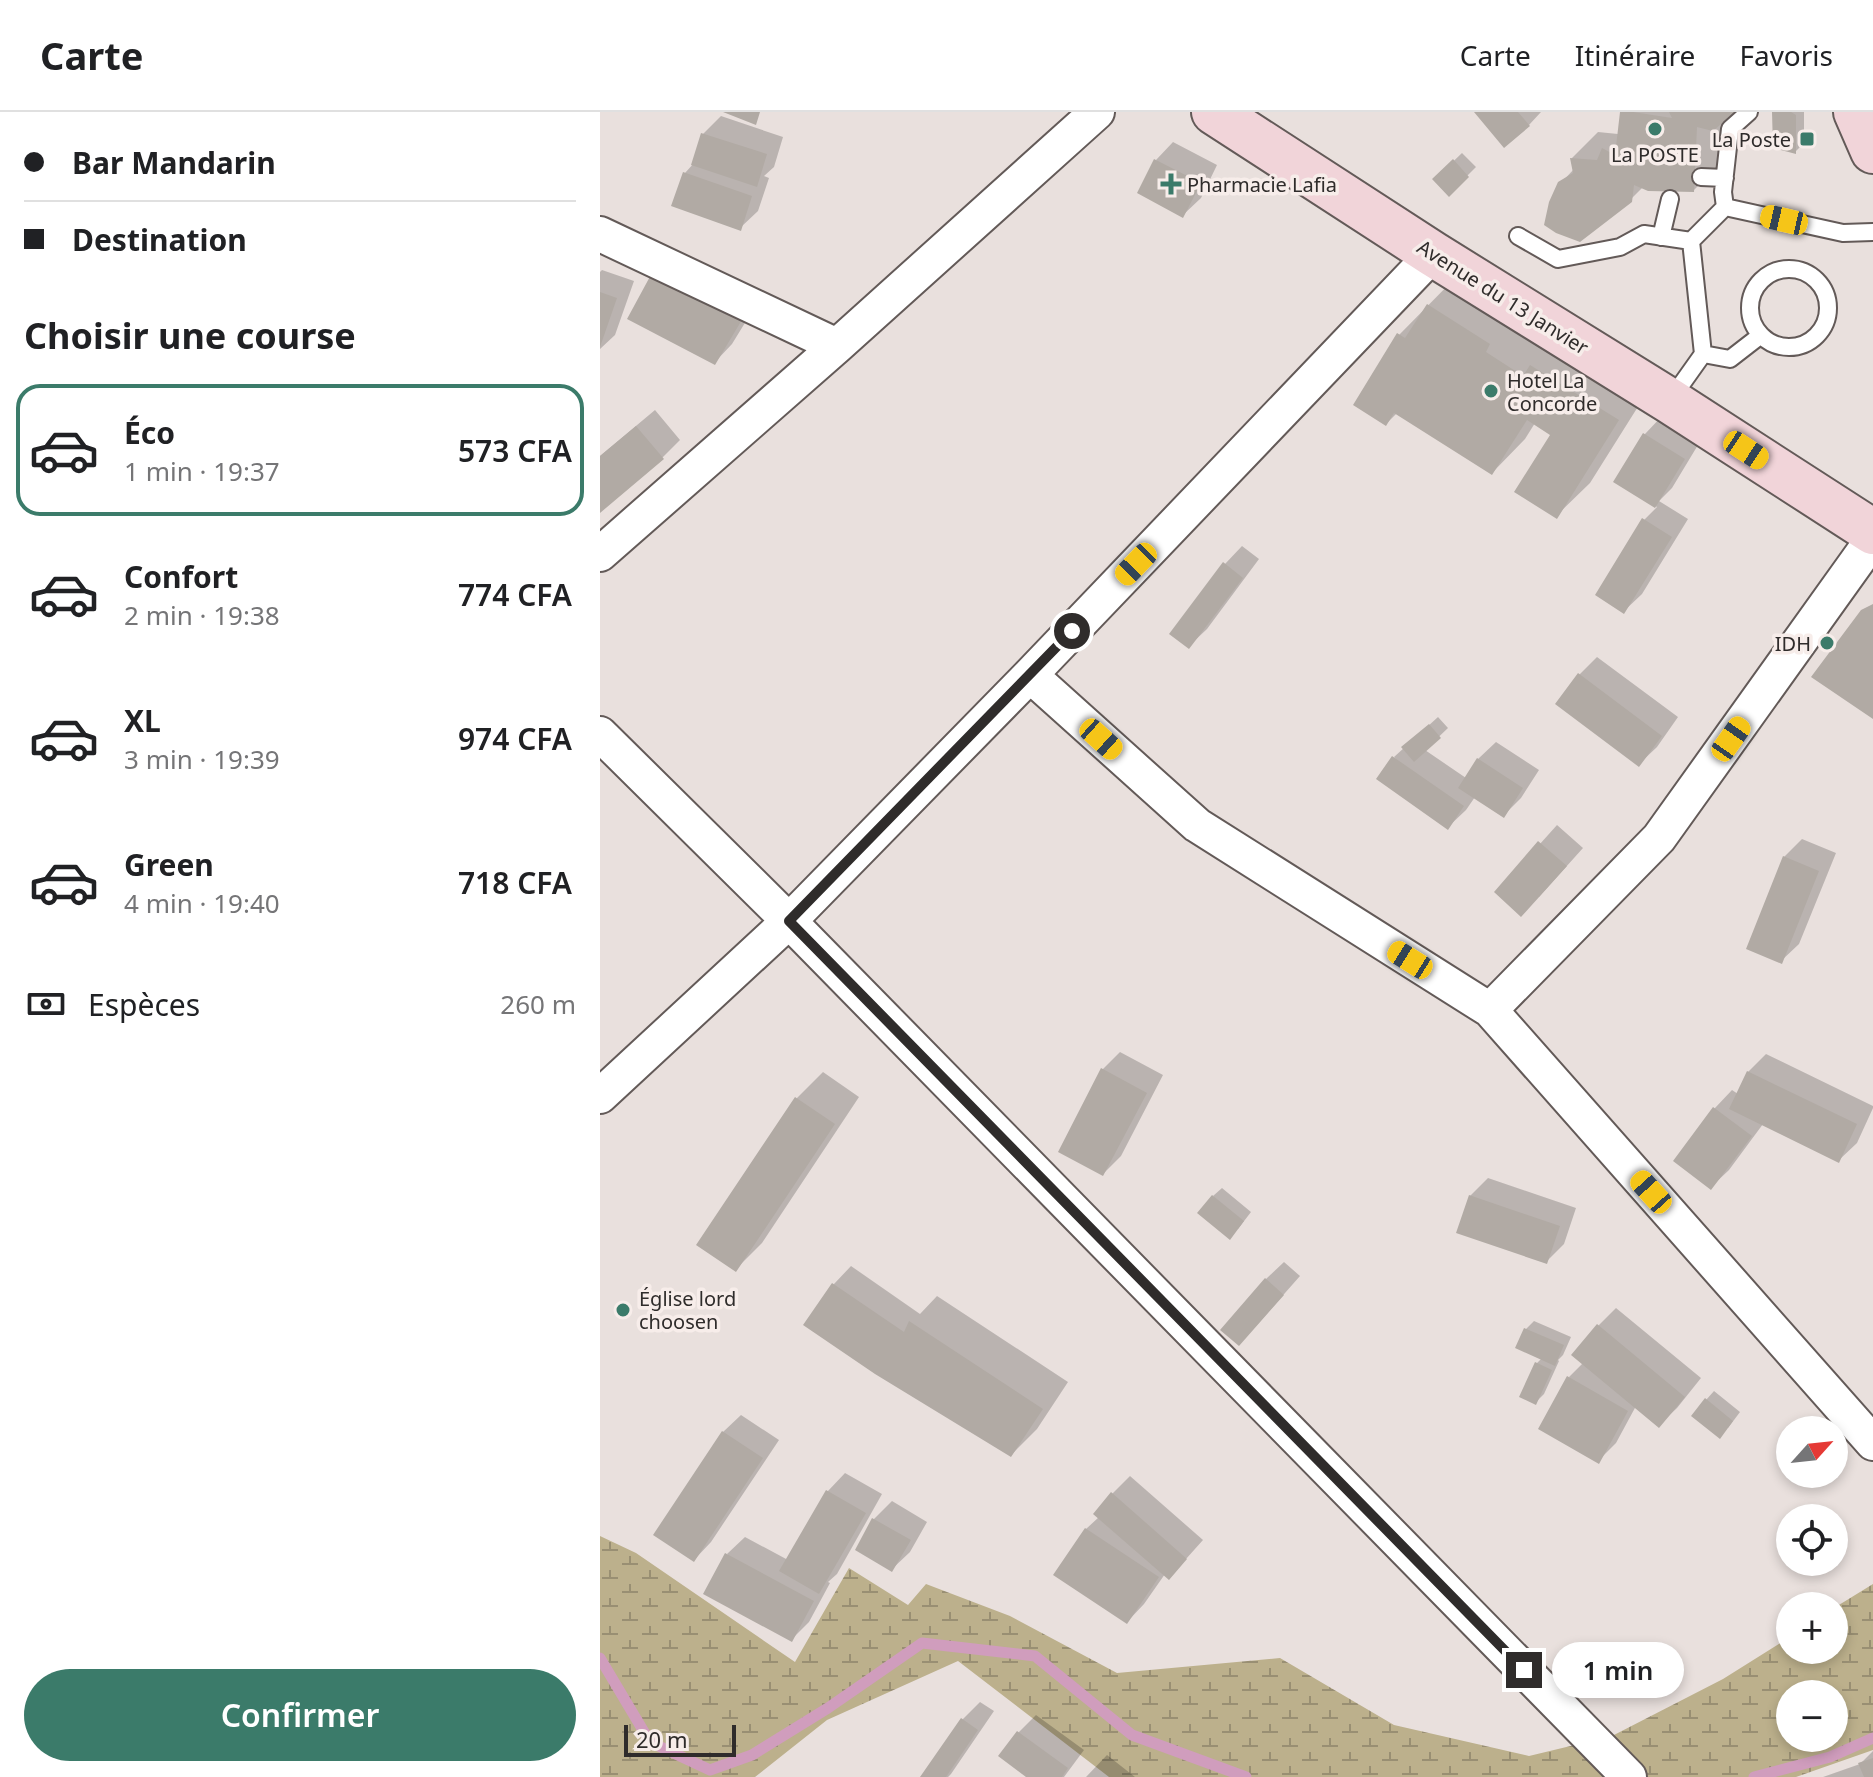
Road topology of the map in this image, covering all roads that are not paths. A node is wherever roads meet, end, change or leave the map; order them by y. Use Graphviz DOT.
graph roads {
  1 [pos="1097,112"];
  2 [pos="1214,112"];
  3 [pos="1749,112"];
  4 [pos="1856,112"];
  5 [pos="1873,151"];
  6 [pos="1701,177"];
  7 [pos="1725,178"];
  8 [pos="1670,199"];
  9 [pos="1725,207"];
  10 [pos="1873,232"];
  11 [pos="600,234"];
  12 [pos="1518,236"];
  13 [pos="1661,237"];
  14 [pos="1691,241"];
  15 [pos="1433,254"];
  16 [pos="1761,335"];
  17 [pos="837,346"];
  18 [pos="1703,354"];
  19 [pos="1670,401"];
  20 [pos="1873,532"];
  21 [pos="1873,539"];
  22 [pos="600,554"];
  23 [pos="1030,675"];
  24 [pos="600,734"];
  25 [pos="789,921"];
  26 [pos="1490,1010"];
  27 [pos="600,1096"];
  28 [pos="1873,1443"];
  29 [pos="1621,1769"];
  1 -- 17 [label="street"];
  2 -- 15 [label="main road, Avenue du 13 Janvier"];
  3 -- 7 [label="lane"];
  4 -- 5 [label="main road"];
  6 -- 7 [label="lane"];
  7 -- 9 [label="lane"];
  8 -- 13 [label="lane"];
  9 -- 10 [label="lane"];
  9 -- 14 [label="lane"];
  11 -- 17 [label="street"];
  12 -- 13 [label="lane"];
  13 -- 14 [label="lane"];
  14 -- 18 [label="lane"];
  15 -- 19 [label="main road, Avenue du 13 Janvier"];
  15 -- 23 [label="street"];
  16 -- 16 [label="lane"];
  16 -- 18 [label="lane"];
  17 -- 22 [label="street"];
  18 -- 19 [label="lane"];
  19 -- 20 [label="main road, Avenue du 13 Janvier"];
  21 -- 26 [label="street"];
  23 -- 25 [label="street"];
  23 -- 26 [label="street"];
  24 -- 25 [label="street"];
  25 -- 27 [label="street"];
  25 -- 29 [label="street"];
  26 -- 28 [label="street"];
}
